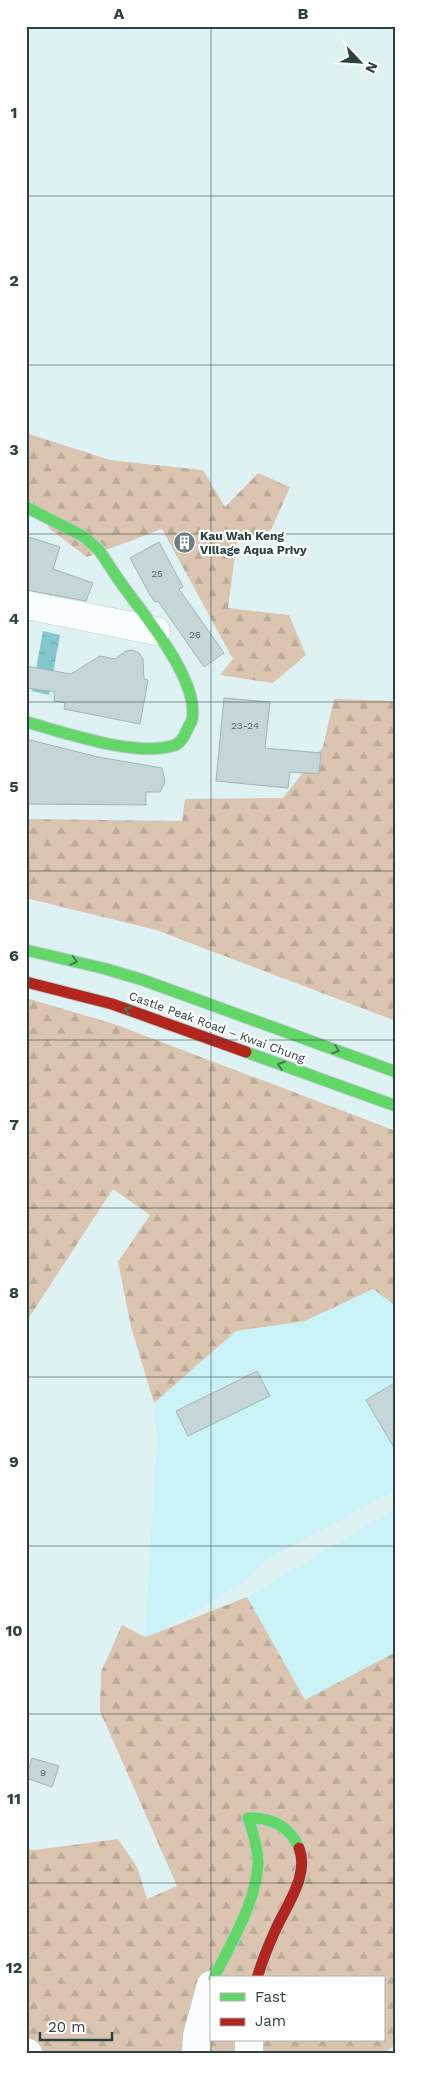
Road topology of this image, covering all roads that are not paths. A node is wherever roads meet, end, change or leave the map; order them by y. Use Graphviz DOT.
graph roads {
  1 [pos="26,507"];
  2 [pos="26,605"];
  3 [pos="156,631"];
  4 [pos="26,722"];
  5 [pos="26,950"];
  6 [pos="26,982"];
  7 [pos="396,1072"];
  8 [pos="396,1106"];
  9 [pos="215,1976"];
  10 [pos="258,1976"];
  11 [pos="210,1989"];
  12 [pos="196,2053"];
  1 -- 3 [label="street"];
  2 -- 3 [label="street"];
  3 -- 4 [label="street"];
  5 -- 7 [label="street, Castle Peak Road – Kwai Chung, one-way"];
  8 -- 6 [label="street, Castle Peak Road – Kwai Chung, one-way"];
  9 -- 10 [label="street"];
  11 -- 12 [label="street"];
}
